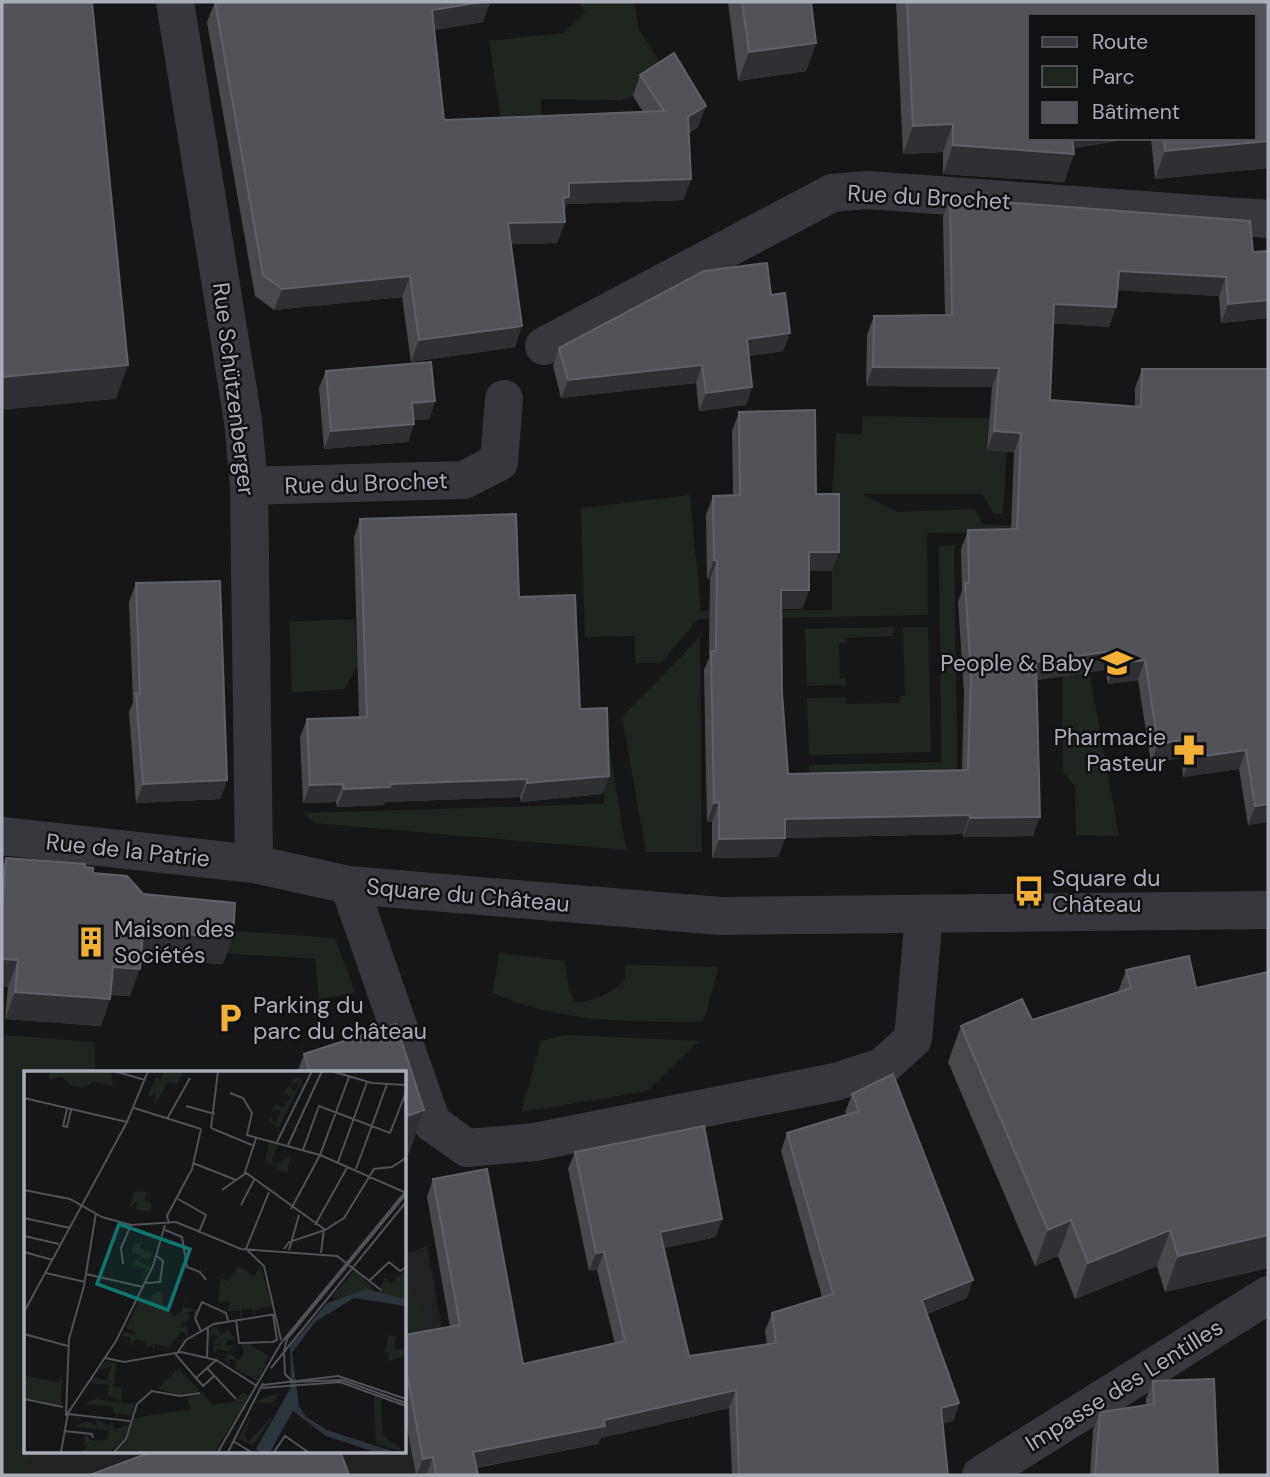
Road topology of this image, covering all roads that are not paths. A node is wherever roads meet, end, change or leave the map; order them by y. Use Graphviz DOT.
graph roads {
  1 [pos="175,2"];
  2 [pos="1268,219"];
  3 [pos="544,346"];
  4 [pos="504,399"];
  5 [pos="249,486"];
  6 [pos="2,836"];
  7 [pos="254,864"];
  8 [pos="349,885"];
  9 [pos="1268,910"];
  10 [pos="924,915"];
  11 [pos="403,1071"];
  12 [pos="406,1076"];
  13 [pos="1268,1295"];
  14 [pos="981,1475"];
  1 -- 5 [label="street, Rue Schützenberger"];
  2 -- 3 [label="street, Rue du Brochet"];
  4 -- 5 [label="street, Rue du Brochet"];
  5 -- 7 [label="street, Rue Schützenberger"];
  6 -- 7 [label="street, Rue de la Patrie"];
  7 -- 8 [label="street, Square du Château"];
  8 -- 10 [label="street, Square du Château"];
  8 -- 11 [label="street, Square du Château"];
  9 -- 10 [label="street, Square du Château"];
  10 -- 12 [label="street, Square du Château"];
  13 -- 14 [label="street, Impasse des Lentilles"];
}
